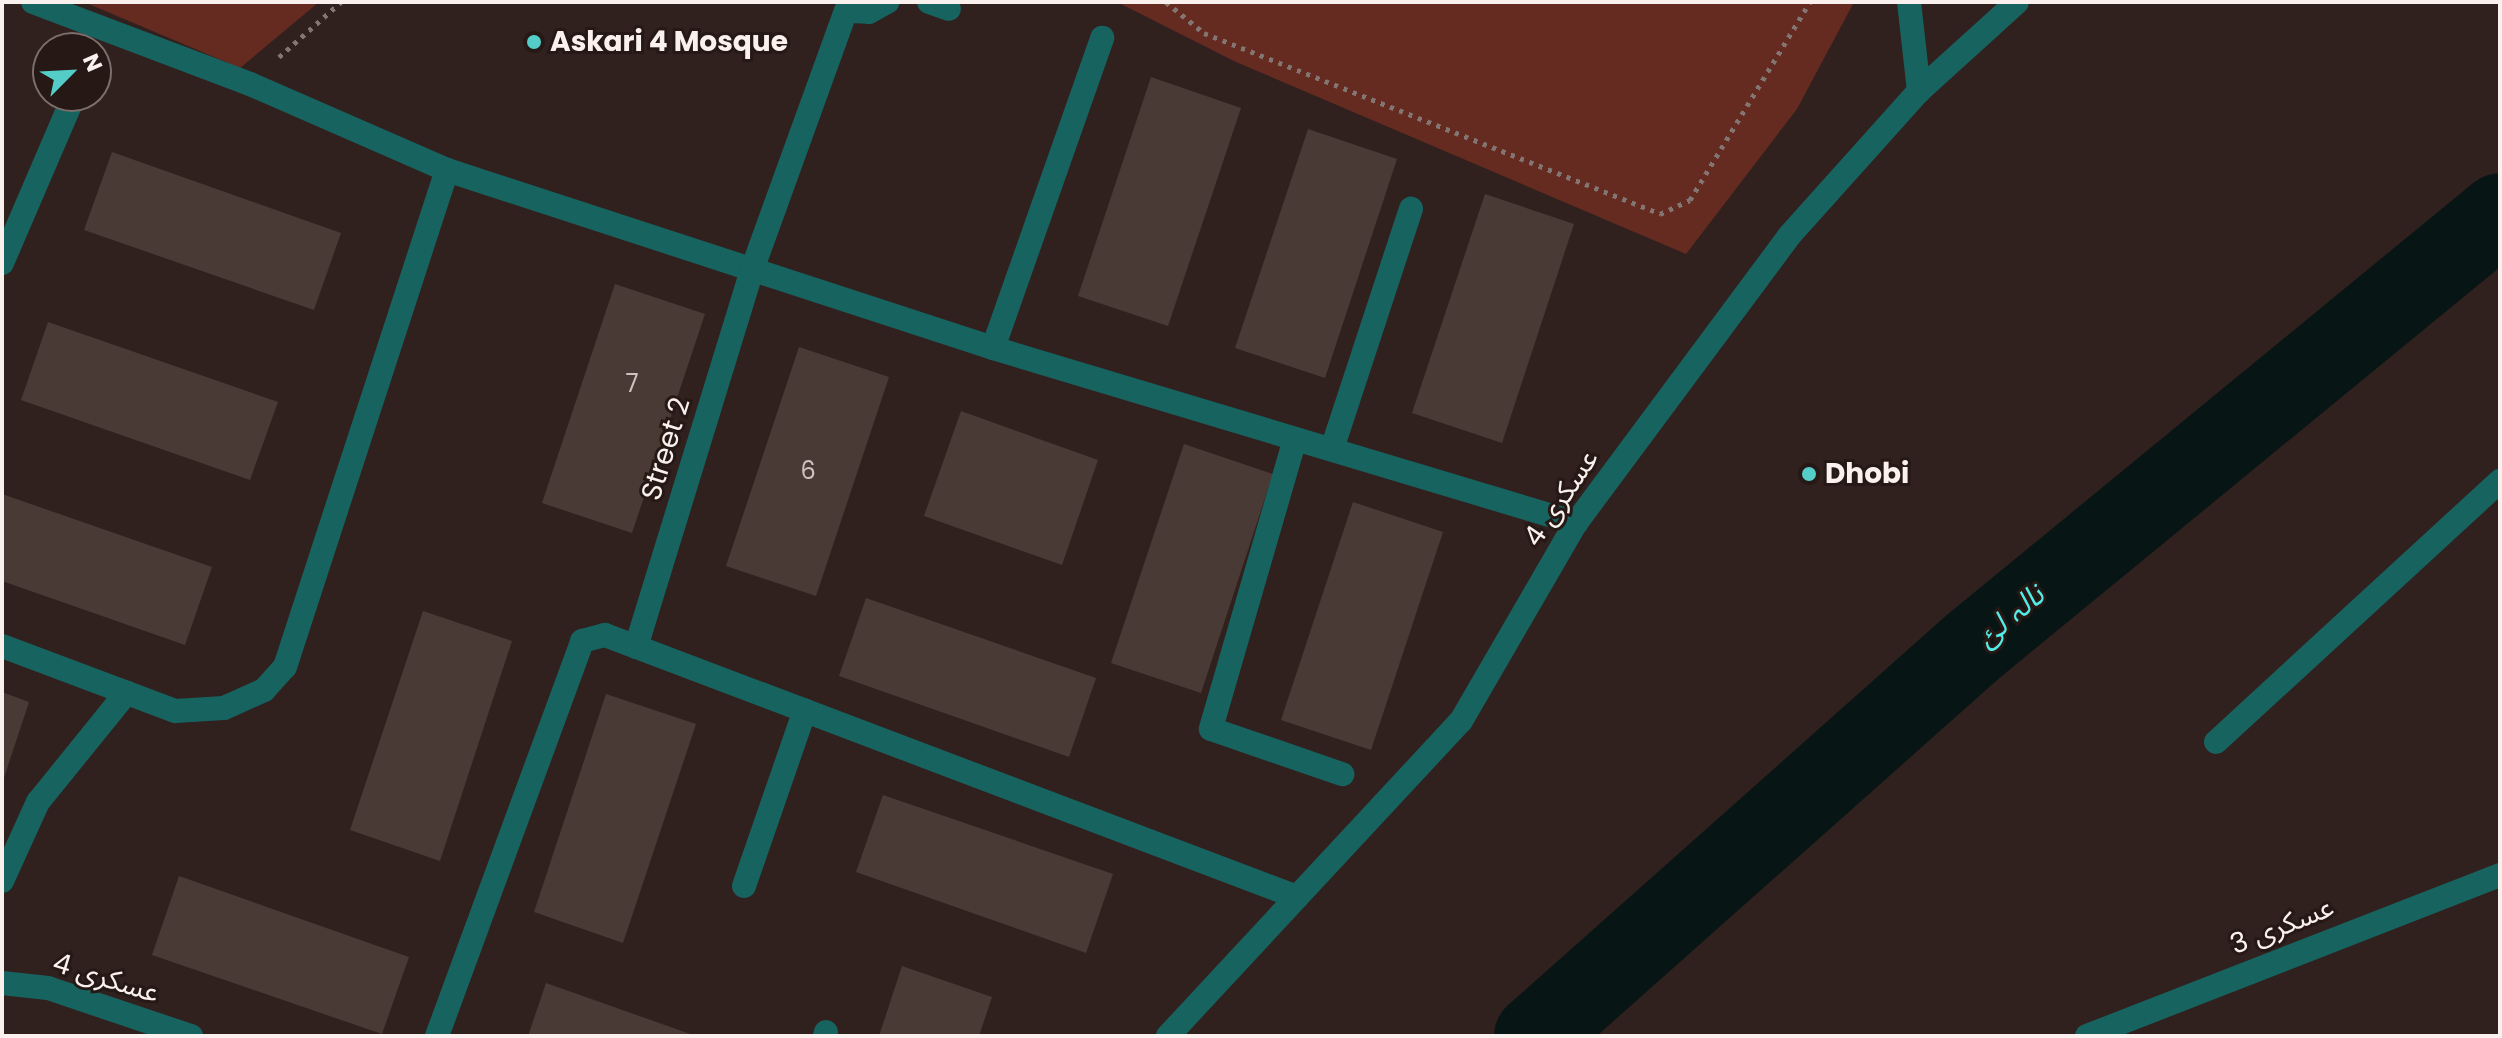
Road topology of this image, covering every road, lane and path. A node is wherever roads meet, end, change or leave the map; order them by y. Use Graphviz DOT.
graph roads {
  1 [pos="33,2"];
  2 [pos="341,2"];
  3 [pos="887,2"];
  4 [pos="1166,2"];
  5 [pos="1810,2"];
  6 [pos="1909,2"];
  7 [pos="2017,2"];
  8 [pos="839,7"];
  9 [pos="88,32"];
  10 [pos="1102,38"];
  11 [pos="112,42"];
  12 [pos="250,84"];
  13 [pos="1919,91"];
  14 [pos="67,112"];
  15 [pos="447,170"];
  16 [pos="1411,209"];
  17 [pos="2,263"];
  18 [pos="752,270"];
  19 [pos="993,348"];
  20 [pos="1295,439"];
  21 [pos="1332,449"];
  22 [pos="2500,481"];
  23 [pos="1576,523"];
  24 [pos="2,646"];
  25 [pos="636,647"];
  26 [pos="127,692"];
  27 [pos="805,710"];
  28 [pos="2216,742"];
  29 [pos="1342,774"];
  30 [pos="2500,875"];
  31 [pos="2,881"];
  32 [pos="744,886"];
  33 [pos="1297,897"];
  34 [pos="2,983"];
  35 [pos="191,1036"];
  36 [pos="437,1036"];
  37 [pos="1168,1036"];
  38 [pos="2087,1036"];
  1 -- 9 [label="street"];
  2 -- 12 [label="path"];
  3 -- 8 [label="street"];
  4 -- 5 [label="path"];
  6 -- 13 [label="street"];
  7 -- 13 [label="street, عسکری 4"];
  8 -- 18 [label="street, Street 2"];
  10 -- 19 [label="street"];
  11 -- 12 [label="street"];
  12 -- 15 [label="street"];
  13 -- 23 [label="street, عسکری 4"];
  14 -- 17 [label="street"];
  15 -- 18 [label="street"];
  15 -- 26 [label="street"];
  16 -- 21 [label="street"];
  18 -- 19 [label="street"];
  18 -- 25 [label="street, Street 2"];
  19 -- 20 [label="street"];
  20 -- 21 [label="street"];
  20 -- 29 [label="street"];
  21 -- 23 [label="street"];
  22 -- 28 [label="street"];
  23 -- 33 [label="street, عسکری 4"];
  24 -- 26 [label="street"];
  25 -- 27 [label="street"];
  25 -- 36 [label="street"];
  26 -- 31 [label="street"];
  27 -- 32 [label="street"];
  27 -- 33 [label="street"];
  30 -- 38 [label="street, عسکری 3"];
  33 -- 37 [label="street, عسکری 4"];
  34 -- 35 [label="street, عسکری 4"];
}
